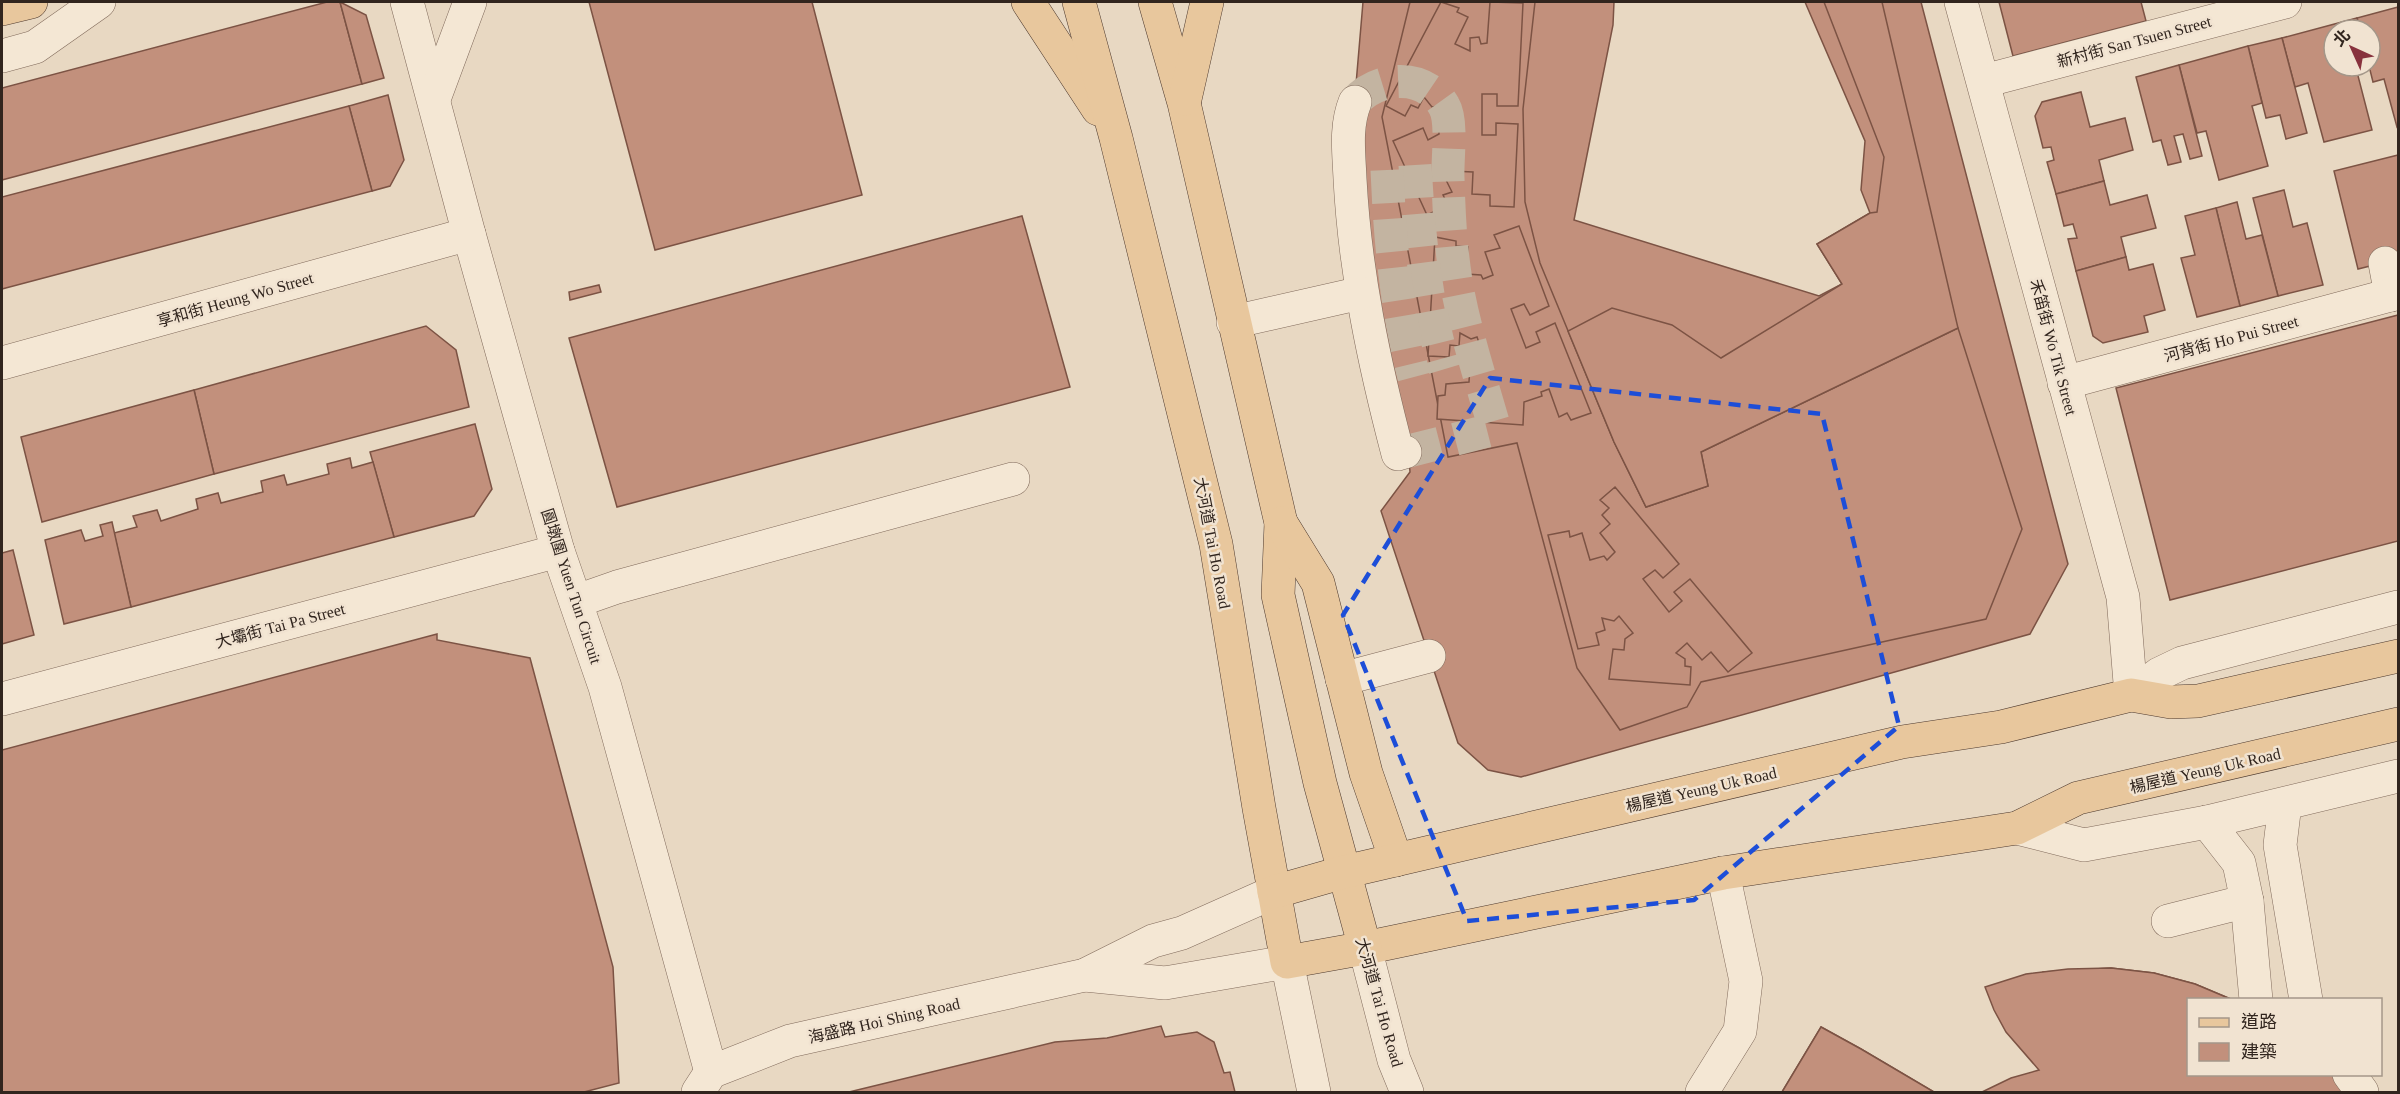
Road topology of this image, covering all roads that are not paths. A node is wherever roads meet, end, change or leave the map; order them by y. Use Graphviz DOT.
graph roads {
  1 [pos="31,2"];
  2 [pos="99,2"];
  3 [pos="407,2"];
  4 [pos="470,2"];
  5 [pos="1028,2"];
  6 [pos="1078,2"];
  7 [pos="1155,2"];
  8 [pos="1207,2"];
  9 [pos="1961,2"];
  10 [pos="2285,2"];
  11 [pos="2,9"];
  12 [pos="2179,15"];
  13 [pos="2,56"];
  14 [pos="1984,81"];
  15 [pos="434,99"];
  16 [pos="1355,102"];
  17 [pos="1184,103"];
  18 [pos="1116,138"];
  19 [pos="469,234"];
  20 [pos="2385,263"];
  21 [pos="1361,293"];
  22 [pos="2395,294"];
  23 [pos="1233,322"];
  24 [pos="2,363"];
  25 [pos="2064,383"];
  26 [pos="1405,452"];
  27 [pos="1013,478"];
  28 [pos="1281,523"];
  29 [pos="558,551"];
  30 [pos="577,601"];
  31 [pos="2398,607"];
  32 [pos="1429,656"];
  33 [pos="2398,656"];
  34 [pos="1342,679"];
  35 [pos="2131,695"];
  36 [pos="2,699"];
  37 [pos="2398,724"];
  38 [pos="2398,776"];
  39 [pos="2285,804"];
  40 [pos="2207,822"];
  41 [pos="2017,828"];
  42 [pos="1396,860"];
  43 [pos="1344,872"];
  44 [pos="1723,873"];
  45 [pos="1274,892"];
  46 [pos="2247,901"];
  47 [pos="2168,921"];
  48 [pos="1365,948"];
  49 [pos="1287,962"];
  50 [pos="1085,975"];
  51 [pos="2256,998"];
  52 [pos="2306,998"];
  53 [pos="2350,1076"];
  54 [pos="704,1082"];
  55 [pos="1314,1092"];
  56 [pos="1407,1092"];
  57 [pos="1702,1092"];
  58 [pos="2362,1092"];
  1 -- 11 [label="main road"];
  2 -- 13 [label="street"];
  3 -- 15 [label="street, 圓墩圍 Yuen Tun Circuit"];
  4 -- 15 [label="street"];
  5 -- 18 [label="main road"];
  6 -- 18 [label="main road, 大河道 Tai Ho Road"];
  7 -- 17 [label="main road, 大河道 Tai Ho Road"];
  8 -- 17 [label="main road, 大河道 Tai Ho Road"];
  9 -- 14 [label="street, 禾笛街 Wo Tik Street"];
  10 -- 12 [label="street, 新村街 San Tsuen Street"];
  12 -- 14 [label="street, 新村街 San Tsuen Street"];
  14 -- 25 [label="street, 禾笛街 Wo Tik Street"];
  15 -- 19 [label="street, 圓墩圍 Yuen Tun Circuit"];
  16 -- 21 [label="street"];
  17 -- 23 [label="main road, 大河道 Tai Ho Road"];
  18 -- 45 [label="main road, 大河道 Tai Ho Road"];
  19 -- 24 [label="street, 享和街 Heung Wo Street"];
  19 -- 29 [label="street, 圓墩圍 Yuen Tun Circuit"];
  20 -- 22 [label="street"];
  21 -- 23 [label="street"];
  21 -- 26 [label="street"];
  22 -- 25 [label="street, 河背街 Ho Pui Street"];
  23 -- 28 [label="main road, 大河道 Tai Ho Road"];
  25 -- 35 [label="street, 禾笛街 Wo Tik Street"];
  27 -- 30 [label="street"];
  28 -- 34 [label="main road"];
  28 -- 43 [label="main road, 大河道 Tai Ho Road"];
  29 -- 30 [label="street, 圓墩圍 Yuen Tun Circuit"];
  29 -- 36 [label="street, 大壩街 Tai Pa Street"];
  30 -- 54 [label="street, 圓墩圍 Yuen Tun Circuit"];
  31 -- 35 [label="street, 楊屋道 Yeung Uk Road"];
  32 -- 34 [label="street"];
  33 -- 35 [label="main road, 楊屋道 Yeung Uk Road"];
  34 -- 42 [label="main road"];
  35 -- 42 [label="main road, 楊屋道 Yeung Uk Road"];
  37 -- 41 [label="main road, 楊屋道 Yeung Uk Road"];
  38 -- 39 [label="street, 楊屋道 Yeung Uk Road"];
  39 -- 40 [label="street, 楊屋道 Yeung Uk Road"];
  39 -- 52 [label="street"];
  40 -- 41 [label="street, 楊屋道 Yeung Uk Road"];
  40 -- 46 [label="street"];
  41 -- 44 [label="main road, 楊屋道 Yeung Uk Road"];
  42 -- 43 [label="main road, 楊屋道 Yeung Uk Road"];
  43 -- 45 [label="main road, 楊屋道 Yeung Uk Road"];
  43 -- 48 [label="main road, 大河道 Tai Ho Road"];
  44 -- 48 [label="main road, 楊屋道 Yeung Uk Road"];
  44 -- 57 [label="street"];
  45 -- 49 [label="main road, 大河道 Tai Ho Road"];
  45 -- 50 [label="street, 海盛路 Hoi Shing Road"];
  46 -- 47 [label="street"];
  46 -- 51 [label="street"];
  48 -- 49 [label="main road, 楊屋道 Yeung Uk Road"];
  48 -- 56 [label="street, 大河道 Tai Ho Road"];
  49 -- 50 [label="street, 海盛路 Hoi Shing Road"];
  49 -- 55 [label="street, 大河道 Tai Ho Road"];
  50 -- 54 [label="street, 海盛路 Hoi Shing Road"];
  53 -- 58 [label="street"];
}
